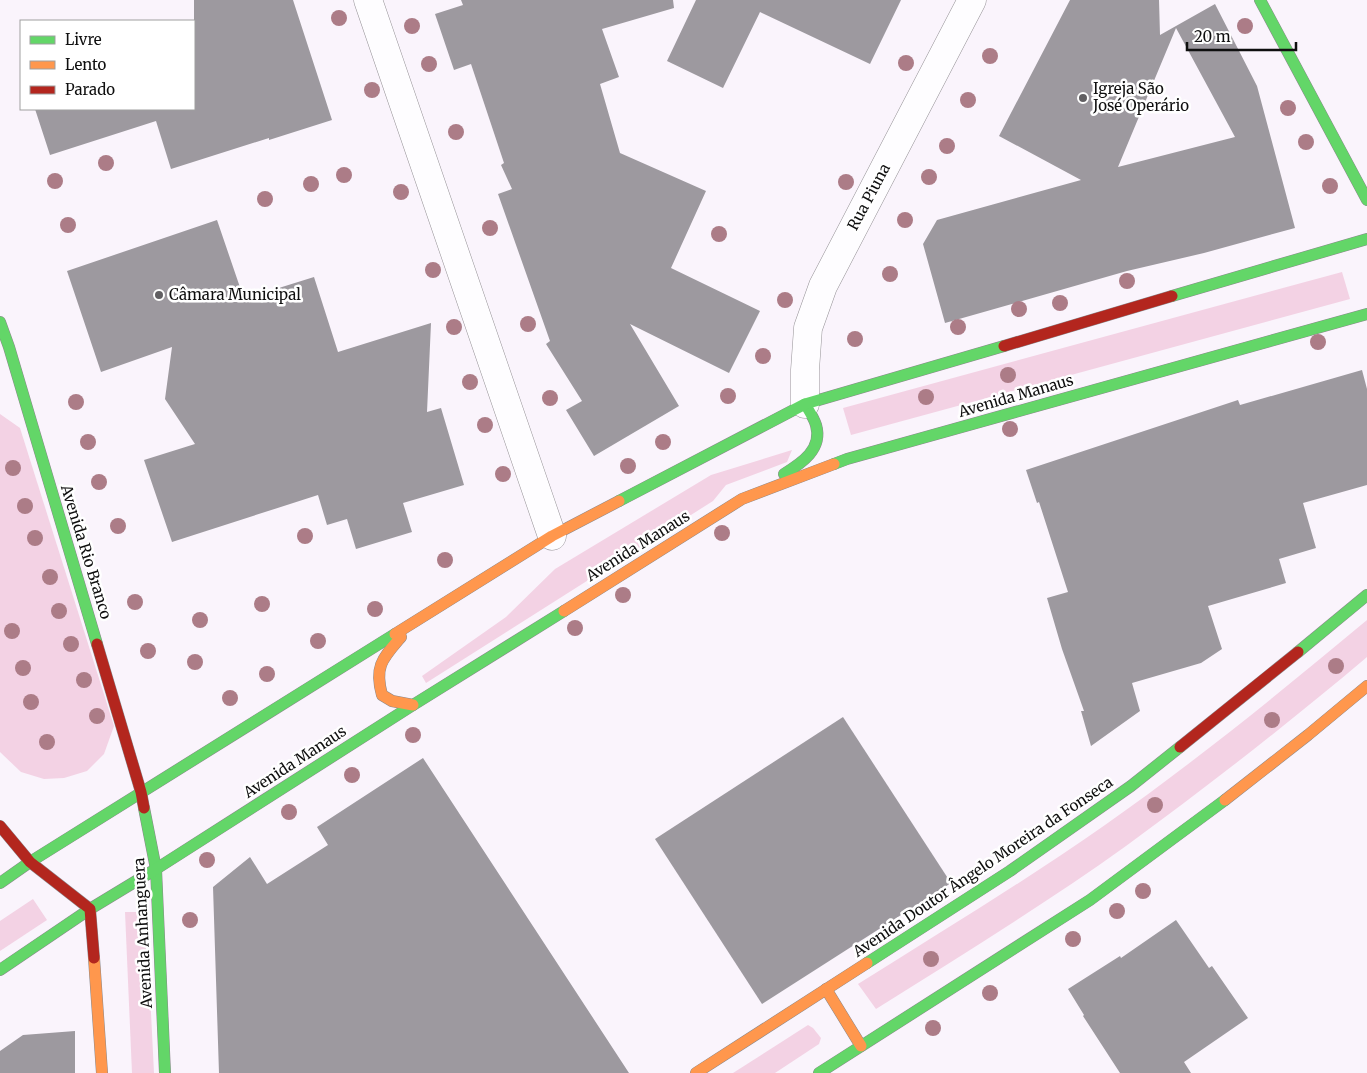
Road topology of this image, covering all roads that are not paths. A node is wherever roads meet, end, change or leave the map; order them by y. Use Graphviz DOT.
graph roads {
  1 [pos="368,0"];
  2 [pos="972,0"];
  3 [pos="1260,0"];
  4 [pos="1367,200"];
  5 [pos="1367,239"];
  6 [pos="1367,314"];
  7 [pos="0,322"];
  8 [pos="4,348"];
  9 [pos="805,404"];
  10 [pos="742,499"];
  11 [pos="552,536"];
  12 [pos="1367,595"];
  13 [pos="411,624"];
  14 [pos="1367,686"];
  15 [pos="413,705"];
  16 [pos="141,792"];
  17 [pos="0,826"];
  18 [pos="30,862"];
  19 [pos="156,869"];
  20 [pos="0,883"];
  21 [pos="90,910"];
  22 [pos="0,970"];
  23 [pos="826,989"];
  24 [pos="860,1046"];
  25 [pos="102,1073"];
  26 [pos="165,1073"];
  27 [pos="696,1073"];
  28 [pos="819,1073"];
  1 -- 11 [label="street"];
  2 -- 9 [label="street, Rua Piuna"];
  3 -- 4 [label="street"];
  5 -- 9 [label="street"];
  6 -- 10 [label="street, Avenida Manaus"];
  7 -- 8 [label="street, Avenida Rio Branco"];
  8 -- 16 [label="street, Avenida Rio Branco"];
  9 -- 10 [label="street"];
  9 -- 11 [label="street"];
  10 -- 15 [label="street, Avenida Manaus"];
  11 -- 13 [label="street"];
  12 -- 23 [label="street, Avenida Doutor Ângelo Moreira da Fonseca"];
  13 -- 15 [label="street"];
  13 -- 16 [label="street"];
  14 -- 24 [label="street"];
  15 -- 19 [label="street, Avenida Manaus"];
  16 -- 18 [label="street"];
  16 -- 19 [label="street, Avenida Anhanguera"];
  17 -- 18 [label="street"];
  18 -- 20 [label="street"];
  18 -- 21 [label="street"];
  19 -- 21 [label="street, Avenida Manaus"];
  19 -- 26 [label="street, Avenida Anhanguera"];
  21 -- 22 [label="street, Avenida Manaus"];
  21 -- 25 [label="street"];
  23 -- 24 [label="street"];
  23 -- 27 [label="street, Avenida Doutor Ângelo Moreira da Fonseca"];
  24 -- 28 [label="street"];
}
